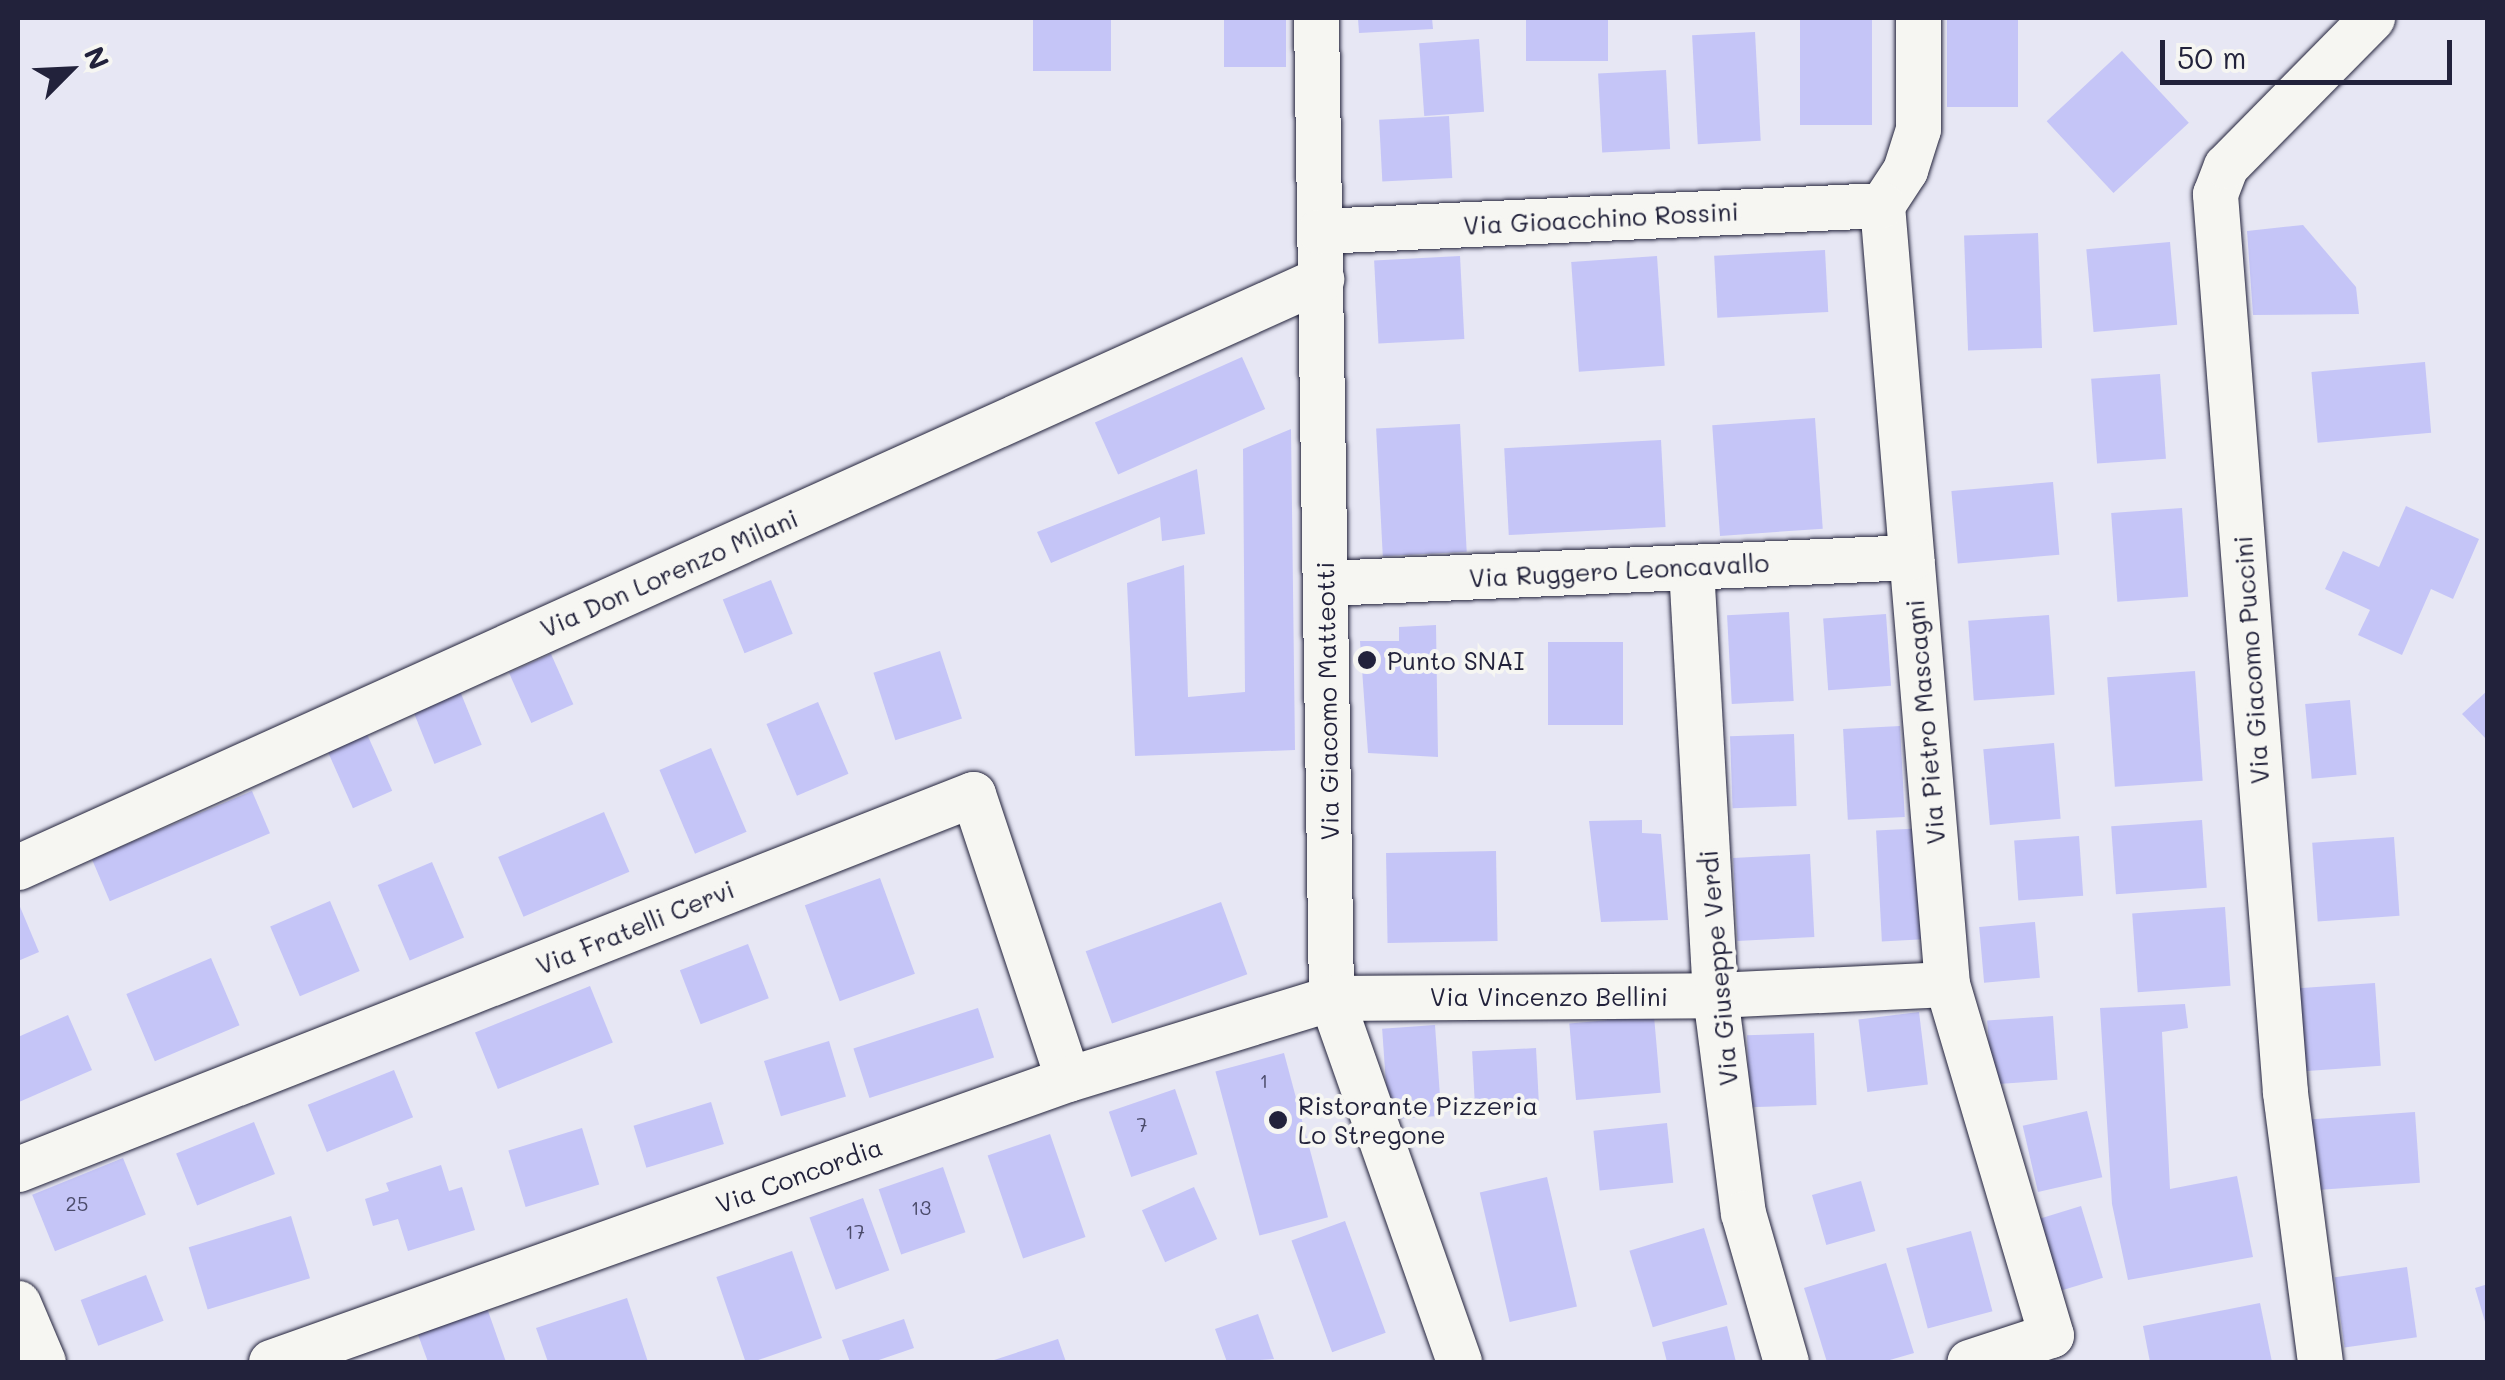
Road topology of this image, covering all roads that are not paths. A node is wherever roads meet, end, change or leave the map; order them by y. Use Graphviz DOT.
graph roads {
  1 [pos="1316,18"];
  2 [pos="1918,18"];
  3 [pos="2372,18"];
  4 [pos="1882,204"];
  5 [pos="1320,231"];
  6 [pos="1320,279"];
  7 [pos="1911,557"];
  8 [pos="1692,567"];
  9 [pos="1326,583"];
  10 [pos="18,867"];
  11 [pos="1947,984"];
  12 [pos="1715,995"];
  13 [pos="1331,998"];
  14 [pos="1068,1079"];
  15 [pos="18,1169"];
  16 [pos="18,1302"];
  17 [pos="43,1362"];
  18 [pos="271,1362"];
  19 [pos="1458,1362"];
  20 [pos="1786,1362"];
  21 [pos="1969,1362"];
  22 [pos="2320,1362"];
  1 -- 5 [label="street, Via Giacomo Matteotti"];
  2 -- 4 [label="street"];
  3 -- 22 [label="street, Via Giacomo Puccini"];
  4 -- 5 [label="street, Via Gioacchino Rossini"];
  4 -- 7 [label="street, Via Pietro Mascagni"];
  5 -- 6 [label="street, Via Giacomo Matteotti"];
  6 -- 9 [label="street, Via Giacomo Matteotti"];
  6 -- 10 [label="street, Via Don Lorenzo Milani"];
  7 -- 8 [label="street, Via Ruggero Leoncavallo"];
  7 -- 11 [label="street, Via Pietro Mascagni"];
  8 -- 9 [label="street, Via Ruggero Leoncavallo"];
  8 -- 12 [label="street, Via Giuseppe Verdi"];
  9 -- 13 [label="street, Via Giacomo Matteotti"];
  11 -- 12 [label="street, Via Vincenzo Bellini"];
  11 -- 21 [label="street, Via Pietro Mascagni"];
  12 -- 13 [label="street, Via Vincenzo Bellini"];
  12 -- 20 [label="street, Via Giuseppe Verdi"];
  13 -- 14 [label="street, Via Concordia"];
  13 -- 19 [label="street, Via Giacomo Matteotti"];
  14 -- 15 [label="street, Via Fratelli Cervi"];
  14 -- 18 [label="street, Via Concordia"];
  16 -- 17 [label="street"];
}
